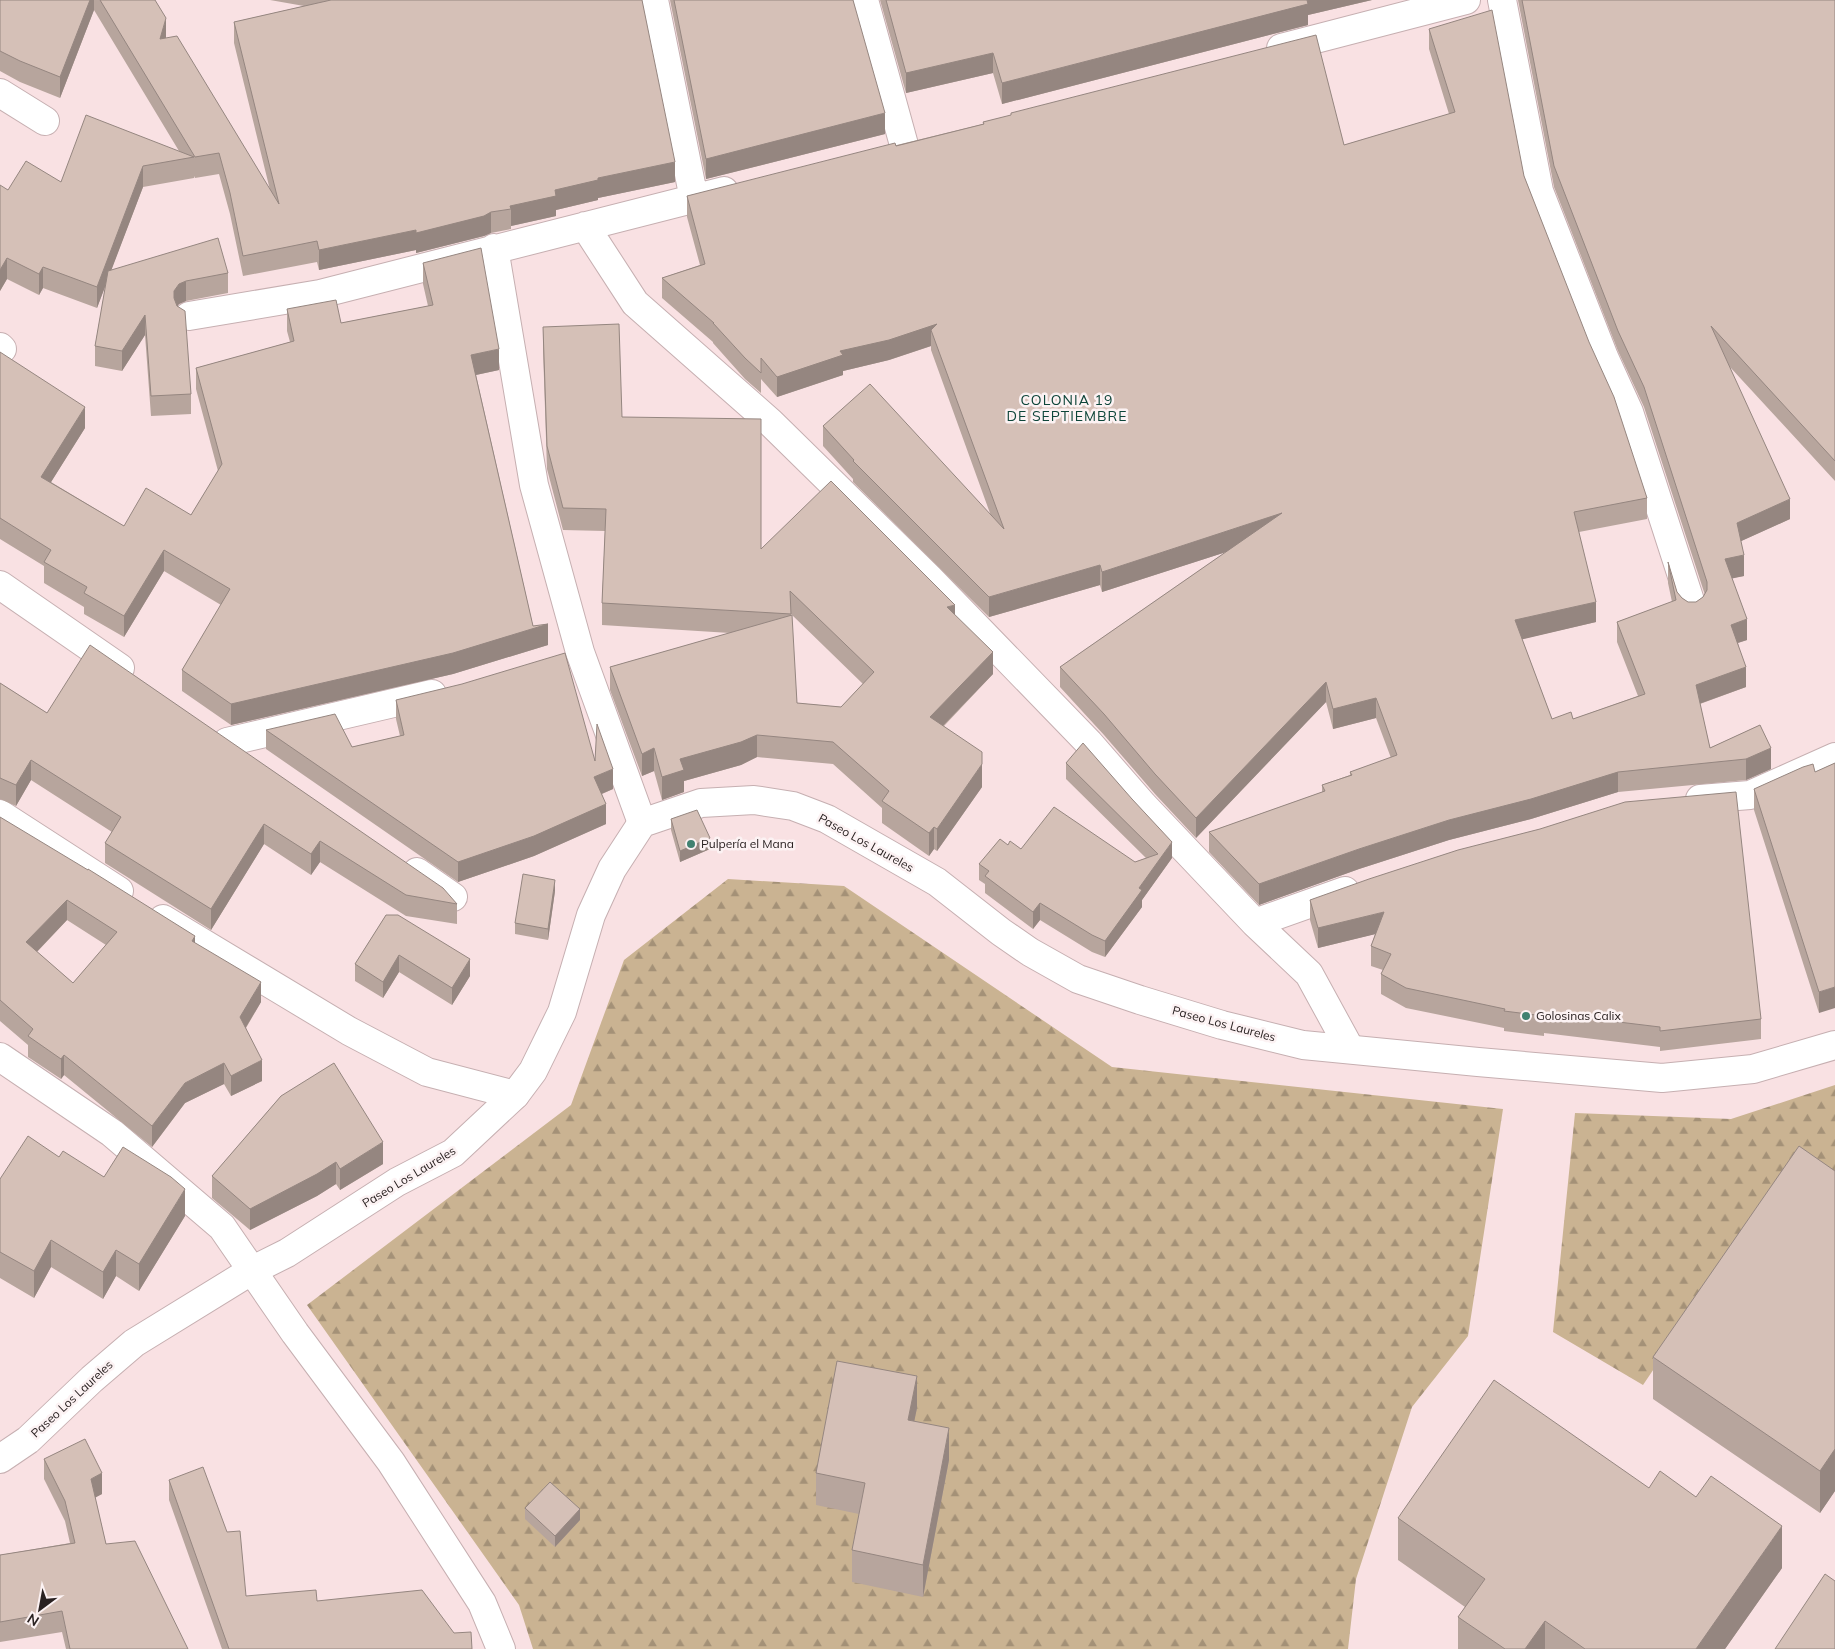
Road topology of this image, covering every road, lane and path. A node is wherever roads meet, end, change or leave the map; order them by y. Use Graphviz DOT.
graph roads {
  1 [pos="654,0"];
  2 [pos="864,0"];
  3 [pos="1466,0"];
  4 [pos="1502,0"];
  5 [pos="1257,54"];
  6 [pos="0,92"];
  7 [pos="46,121"];
  8 [pos="876,153"];
  9 [pos="752,184"];
  10 [pos="694,198"];
  11 [pos="585,226"];
  12 [pos="494,248"];
  13 [pos="189,316"];
  14 [pos="0,584"];
  15 [pos="1692,607"];
  16 [pos="138,680"];
  17 [pos="457,689"];
  18 [pos="1835,757"];
  19 [pos="252,758"];
  20 [pos="1678,801"];
  21 [pos="0,814"];
  22 [pos="642,823"];
  23 [pos="396,858"];
  24 [pos="1364,884"];
  25 [pos="453,898"];
  26 [pos="1255,923"];
  27 [pos="1835,1045"];
  28 [pos="1350,1049"];
  29 [pos="0,1057"];
  30 [pos="515,1096"];
  31 [pos="251,1271"];
  32 [pos="0,1459"];
  33 [pos="501,1649"];
  1 -- 10 [label="street"];
  2 -- 8 [label="street"];
  3 -- 5 [label="street"];
  4 -- 15 [label="street"];
  6 -- 7 [label="street"];
  9 -- 10 [label="street"];
  10 -- 11 [label="street"];
  11 -- 12 [label="street"];
  11 -- 26 [label="street"];
  12 -- 13 [label="street"];
  12 -- 22 [label="street"];
  14 -- 16 [label="street"];
  17 -- 19 [label="street"];
  18 -- 20 [label="street"];
  21 -- 30 [label="street"];
  22 -- 28 [label="street, Paseo Los Laureles"];
  22 -- 30 [label="street, Paseo Los Laureles"];
  23 -- 25 [label="street"];
  24 -- 26 [label="street"];
  26 -- 28 [label="street"];
  27 -- 28 [label="street, Paseo Los Laureles"];
  29 -- 31 [label="street"];
  30 -- 31 [label="street, Paseo Los Laureles"];
  31 -- 32 [label="street, Paseo Los Laureles"];
  31 -- 33 [label="street"];
}
